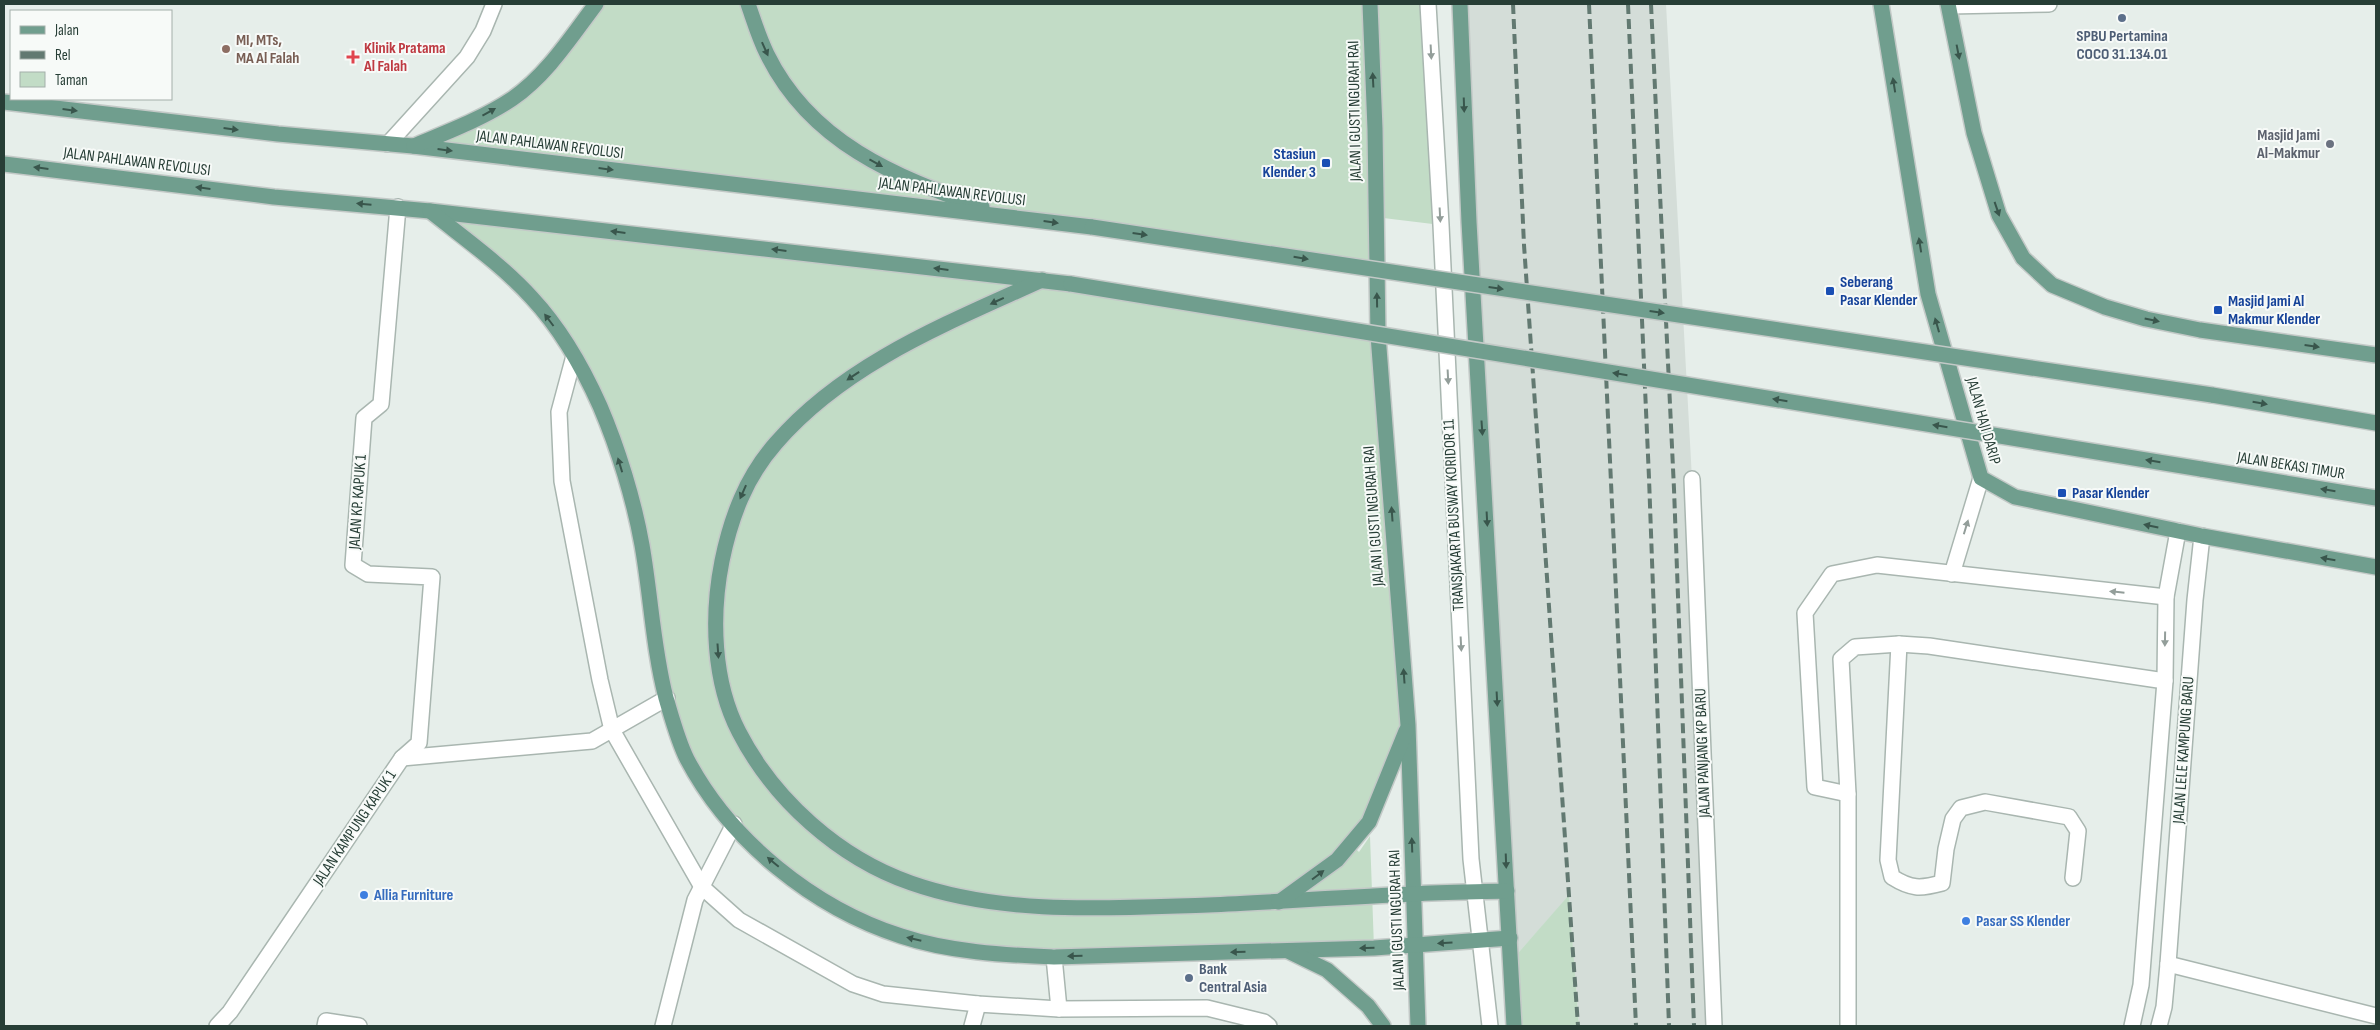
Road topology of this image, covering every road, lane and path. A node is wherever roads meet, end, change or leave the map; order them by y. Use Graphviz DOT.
graph roads {
  1 [pos="494,4"];
  2 [pos="596,4"];
  3 [pos="748,4"];
  4 [pos="1370,4"];
  5 [pos="1428,4"];
  6 [pos="1460,4"];
  7 [pos="1881,4"];
  8 [pos="2049,4"];
  9 [pos="2053,4"];
  10 [pos="1949,5"];
  11 [pos="4,102"];
  12 [pos="388,144"];
  13 [pos="413,146"];
  14 [pos="4,164"];
  15 [pos="398,207"];
  16 [pos="430,211"];
  17 [pos="1011,216"];
  18 [pos="1376,270"];
  19 [pos="1042,280"];
  20 [pos="1378,335"];
  21 [pos="2376,355"];
  22 [pos="574,356"];
  23 [pos="2376,423"];
  24 [pos="1981,478"];
  25 [pos="1692,479"];
  26 [pos="2376,498"];
  27 [pos="2178,531"];
  28 [pos="2202,536"];
  29 [pos="2376,567"];
  30 [pos="1952,574"];
  31 [pos="2166,597"];
  32 [pos="1899,644"];
  33 [pos="2165,682"];
  34 [pos="666,698"];
  35 [pos="1408,725"];
  36 [pos="612,730"];
  37 [pos="402,758"];
  38 [pos="1848,794"];
  39 [pos="734,824"];
  40 [pos="2073,878"];
  41 [pos="702,887"];
  42 [pos="1508,891"];
  43 [pos="1475,892"];
  44 [pos="1414,894"];
  45 [pos="1278,902"];
  46 [pos="1510,938"];
  47 [pos="1481,940"];
  48 [pos="1415,944"];
  49 [pos="1287,950"];
  50 [pos="1054,957"];
  51 [pos="2168,964"];
  52 [pos="978,1004"];
  53 [pos="1059,1009"];
  54 [pos="2376,1016"];
  55 [pos="216,1026"];
  56 [pos="325,1026"];
  57 [pos="359,1026"];
  58 [pos="664,1026"];
  59 [pos="972,1026"];
  60 [pos="1269,1026"];
  61 [pos="1384,1026"];
  62 [pos="1418,1026"];
  63 [pos="1490,1026"];
  64 [pos="1514,1026"];
  65 [pos="1714,1026"];
  66 [pos="1848,1026"];
  67 [pos="2132,1026"];
  68 [pos="2159,1026"];
  1 -- 12 [label="street"];
  13 -- 2 [label="main road, one-way"];
  3 -- 17 [label="main road, one-way"];
  18 -- 4 [label="main road, JALAN I GUSTI NGURAH RAI, one-way"];
  5 -- 43 [label="street, TRANSJAKARTA BUSWAY KORIDOR 11, one-way"];
  6 -- 42 [label="main road, one-way"];
  24 -- 7 [label="main road, JALAN HAJI DARIP, one-way"];
  8 -- 9 [label="street"];
  8 -- 10 [label="street"];
  10 -- 21 [label="main road, one-way"];
  11 -- 12 [label="main road, JALAN PAHLAWAN REVOLUSI, one-way"];
  12 -- 13 [label="main road, JALAN PAHLAWAN REVOLUSI"];
  13 -- 17 [label="main road, JALAN PAHLAWAN REVOLUSI, one-way"];
  15 -- 14 [label="main road, JALAN PAHLAWAN REVOLUSI, one-way"];
  15 -- 16 [label="main road, JALAN PAHLAWAN REVOLUSI"];
  15 -- 37 [label="street, JALAN KP. KAPUK 1"];
  19 -- 16 [label="main road, JALAN PAHLAWAN REVOLUSI, one-way"];
  22 -- 16 [label="main road, one-way"];
  17 -- 18 [label="main road, JALAN PAHLAWAN REVOLUSI, one-way, bridge"];
  20 -- 18 [label="main road, JALAN I GUSTI NGURAH RAI, one-way"];
  18 -- 23 [label="main road, JALAN PAHLAWAN REVOLUSI, one-way, bridge"];
  19 -- 20 [label="main road, JALAN PAHLAWAN REVOLUSI, bridge"];
  19 -- 45 [label="main road, one-way"];
  26 -- 20 [label="main road, JALAN BEKASI TIMUR, one-way, bridge"];
  35 -- 20 [label="main road, JALAN I GUSTI NGURAH RAI, one-way"];
  34 -- 22 [label="main road, one-way"];
  22 -- 36 [label="street"];
  27 -- 24 [label="main road, JALAN HAJI DARIP, one-way"];
  30 -- 24 [label="street, one-way"];
  25 -- 65 [label="street, JALAN PANJANG KP BARU"];
  27 -- 28 [label="main road, JALAN HAJI DARIP"];
  27 -- 31 [label="street"];
  29 -- 28 [label="main road, JALAN HAJI DARIP, one-way"];
  28 -- 51 [label="street, JALAN LELE KAMPUNG BARU"];
  31 -- 30 [label="street, one-way"];
  30 -- 38 [label="street"];
  31 -- 33 [label="street, one-way"];
  32 -- 33 [label="street"];
  32 -- 38 [label="street"];
  32 -- 40 [label="street"];
  33 -- 67 [label="street"];
  34 -- 36 [label="street, JALAN KAMPUNG KAPUK 1"];
  34 -- 39 [label="main road"];
  44 -- 35 [label="main road, JALAN I GUSTI NGURAH RAI, one-way"];
  45 -- 35 [label="main road, one-way"];
  36 -- 37 [label="street, JALAN KAMPUNG KAPUK 1"];
  36 -- 41 [label="street"];
  37 -- 55 [label="street, JALAN KAMPUNG KAPUK 1"];
  38 -- 66 [label="street"];
  39 -- 41 [label="street"];
  50 -- 39 [label="main road, one-way"];
  41 -- 52 [label="street"];
  41 -- 58 [label="street"];
  42 -- 43 [label="main road"];
  42 -- 46 [label="main road"];
  43 -- 44 [label="main road"];
  43 -- 47 [label="street, TRANSJAKARTA BUSWAY KORIDOR 11"];
  44 -- 45 [label="main road"];
  44 -- 48 [label="main road, JALAN I GUSTI NGURAH RAI"];
  46 -- 47 [label="main road"];
  46 -- 64 [label="main road"];
  47 -- 48 [label="main road, one-way"];
  47 -- 63 [label="street, TRANSJAKARTA BUSWAY KORIDOR 11"];
  48 -- 49 [label="main road, one-way"];
  48 -- 62 [label="main road, JALAN I GUSTI NGURAH RAI"];
  49 -- 50 [label="main road, one-way"];
  49 -- 61 [label="main road"];
  50 -- 53 [label="street"];
  51 -- 54 [label="street"];
  51 -- 68 [label="street, JALAN LELE KAMPUNG BARU"];
  52 -- 53 [label="street"];
  52 -- 59 [label="street"];
  53 -- 60 [label="street"];
  56 -- 57 [label="street"];
}
